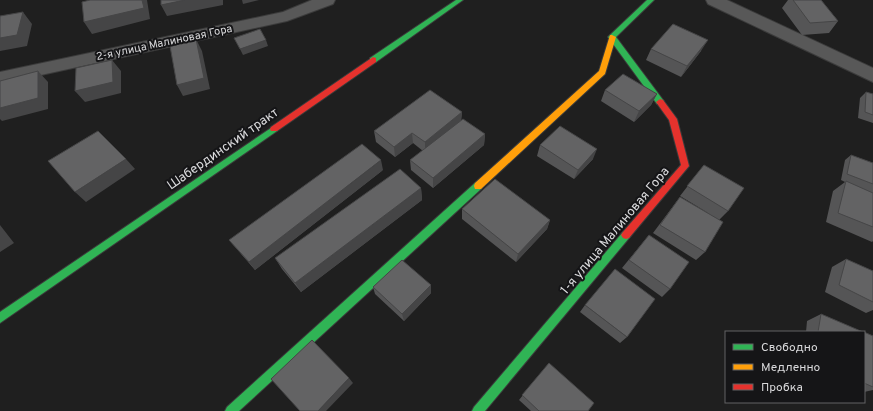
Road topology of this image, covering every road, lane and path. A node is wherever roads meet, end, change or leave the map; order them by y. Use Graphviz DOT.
graph roads {
  1 [pos="327,0"];
  2 [pos="460,0"];
  3 [pos="651,0"];
  4 [pos="714,0"];
  5 [pos="612,37"];
  6 [pos="873,76"];
  7 [pos="0,78"];
  8 [pos="0,318"];
  9 [pos="231,411"];
  10 [pos="478,411"];
  1 -- 7 [label="street, 2-я улица Малиновая Гора"];
  2 -- 8 [label="street, Шабердинский тракт"];
  3 -- 5 [label="street"];
  4 -- 6 [label="street"];
  5 -- 9 [label="street"];
  5 -- 10 [label="street, 1-я улица Малиновая Гора"];
}
